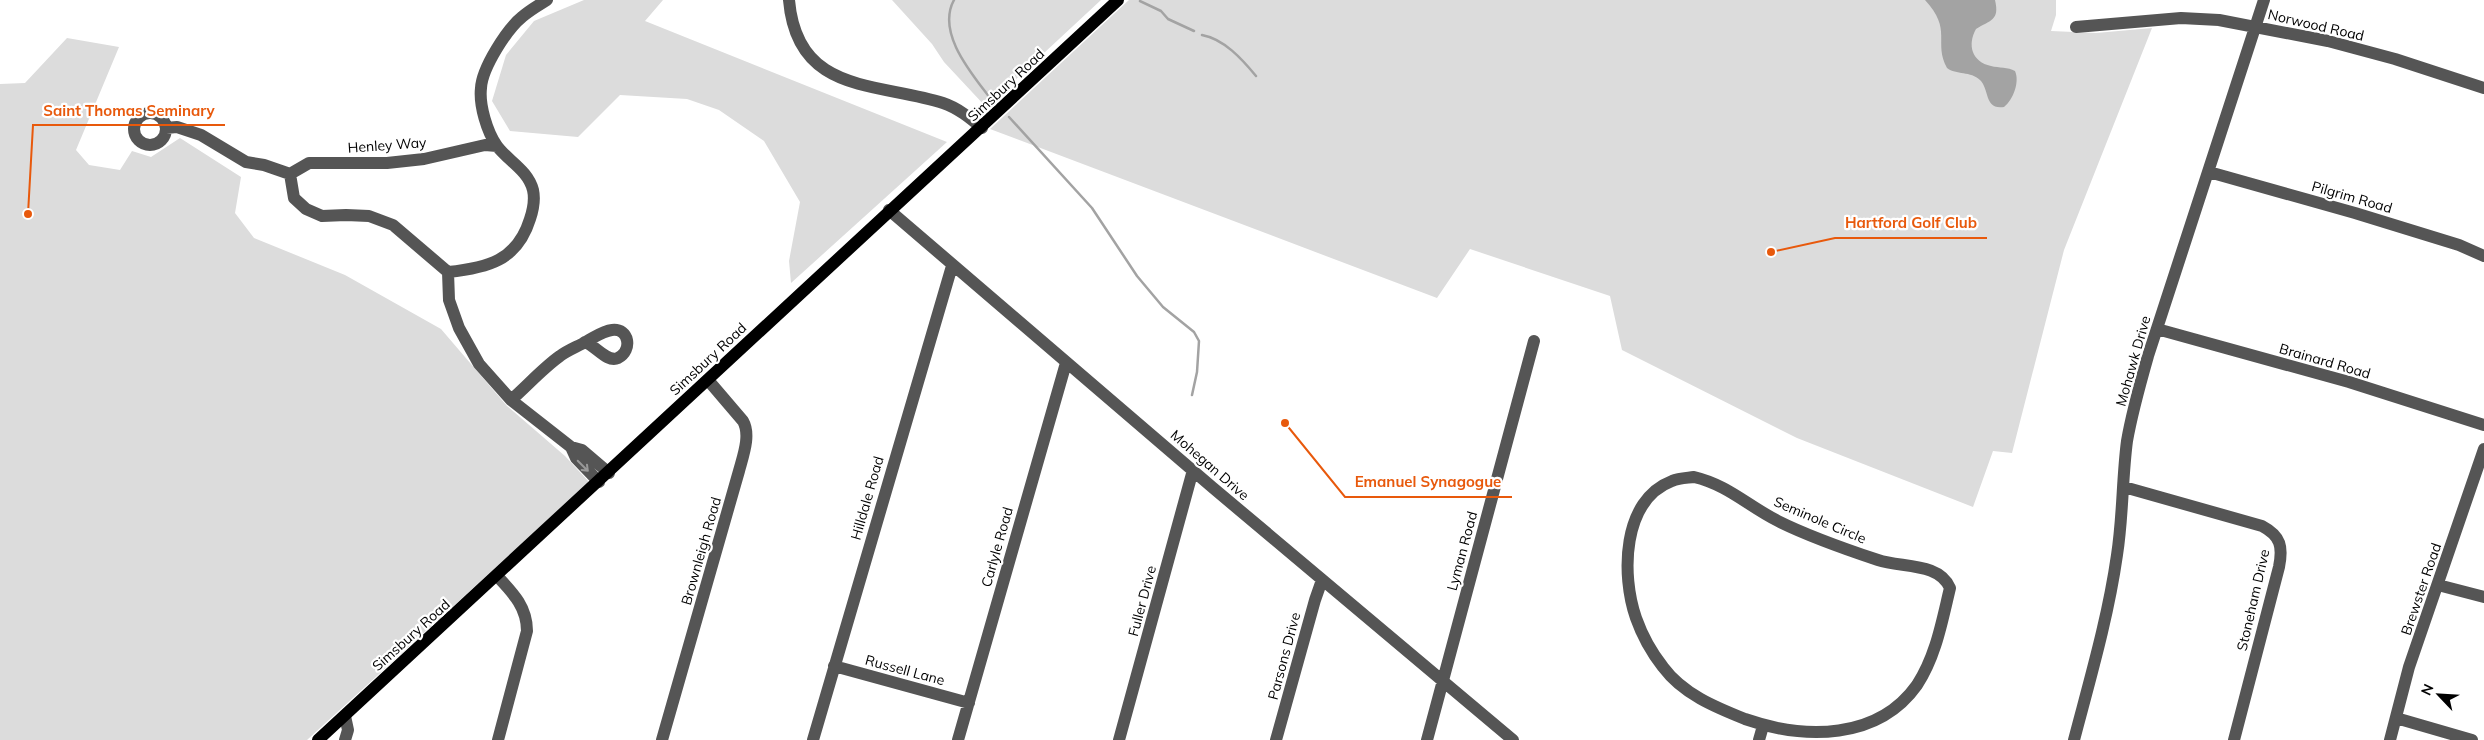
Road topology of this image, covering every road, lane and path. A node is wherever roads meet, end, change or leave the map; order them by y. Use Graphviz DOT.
graph roads {
  1 [pos="547,0"];
  2 [pos="788,0"];
  3 [pos="1118,0"];
  4 [pos="2264,0"];
  5 [pos="2076,27"];
  6 [pos="2256,27"];
  7 [pos="2484,88"];
  8 [pos="166,128"];
  9 [pos="982,128"];
  10 [pos="497,146"];
  11 [pos="2209,172"];
  12 [pos="290,174"];
  13 [pos="889,210"];
  14 [pos="2484,256"];
  15 [pos="952,266"];
  16 [pos="448,272"];
  17 [pos="2157,329"];
  18 [pos="1534,341"];
  19 [pos="585,342"];
  20 [pos="1066,363"];
  21 [pos="708,380"];
  22 [pos="511,400"];
  23 [pos="2484,425"];
  24 [pos="2484,449"];
  25 [pos="1193,470"];
  26 [pos="604,477"];
  27 [pos="2124,487"];
  28 [pos="497,576"];
  29 [pos="1322,580"];
  30 [pos="2438,585"];
  31 [pos="2484,597"];
  32 [pos="834,666"];
  33 [pos="1443,682"];
  34 [pos="969,703"];
  35 [pos="345,716"];
  36 [pos="2396,718"];
  37 [pos="1763,726"];
  38 [pos="318,740"];
  39 [pos="345,740"];
  40 [pos="498,740"];
  41 [pos="662,740"];
  42 [pos="813,740"];
  43 [pos="958,740"];
  44 [pos="1119,740"];
  45 [pos="1276,740"];
  46 [pos="1427,740"];
  47 [pos="1513,740"];
  48 [pos="1759,740"];
  49 [pos="2074,740"];
  50 [pos="2234,740"];
  51 [pos="2390,740"];
  52 [pos="2472,740"];
  1 -- 10 [label="street"];
  2 -- 9 [label="street"];
  3 -- 9 [label="main road, Simsbury Road"];
  4 -- 6 [label="street, Mohawk Drive"];
  5 -- 6 [label="street, Norwood Road"];
  6 -- 7 [label="street, Norwood Road"];
  6 -- 11 [label="street, Mohawk Drive"];
  8 -- 12 [label="street"];
  9 -- 13 [label="main road, Simsbury Road"];
  10 -- 12 [label="street, Henley Way"];
  10 -- 16 [label="street"];
  11 -- 14 [label="street, Pilgrim Road"];
  11 -- 17 [label="street, Mohawk Drive"];
  12 -- 16 [label="street"];
  13 -- 15 [label="street, Mohegan Drive"];
  13 -- 21 [label="main road, Simsbury Road"];
  15 -- 20 [label="street, Mohegan Drive"];
  15 -- 32 [label="street, Hilldale Road"];
  16 -- 22 [label="street"];
  17 -- 23 [label="street, Brainard Road"];
  17 -- 27 [label="street, Mohawk Drive"];
  18 -- 33 [label="street, Lyman Road"];
  19 -- 22 [label="street"];
  20 -- 25 [label="street, Mohegan Drive"];
  20 -- 34 [label="street, Carlyle Road"];
  21 -- 26 [label="main road, Simsbury Road"];
  21 -- 41 [label="street, Brownleigh Road"];
  22 -- 26 [label="street"];
  24 -- 30 [label="street, Brewster Road"];
  25 -- 29 [label="street, Mohegan Drive"];
  25 -- 44 [label="street, Fuller Drive"];
  26 -- 28 [label="main road, Simsbury Road"];
  27 -- 49 [label="street, Mohawk Drive"];
  27 -- 50 [label="street, Stoneham Drive"];
  28 -- 35 [label="main road, Simsbury Road"];
  28 -- 40 [label="street"];
  29 -- 33 [label="street, Mohegan Drive"];
  29 -- 45 [label="street, Parsons Drive"];
  30 -- 31 [label="street"];
  30 -- 36 [label="street, Brewster Road"];
  32 -- 34 [label="street, Russell Lane"];
  32 -- 42 [label="street, Hilldale Road"];
  33 -- 46 [label="street, Lyman Road"];
  33 -- 47 [label="street, Mohegan Drive"];
  34 -- 43 [label="street, Carlyle Road"];
  35 -- 38 [label="main road, Simsbury Road"];
  35 -- 39 [label="street"];
  36 -- 51 [label="street, Brewster Road"];
  36 -- 52 [label="street"];
  37 -- 37 [label="street, Seminole Circle"];
  37 -- 48 [label="street"];
}
